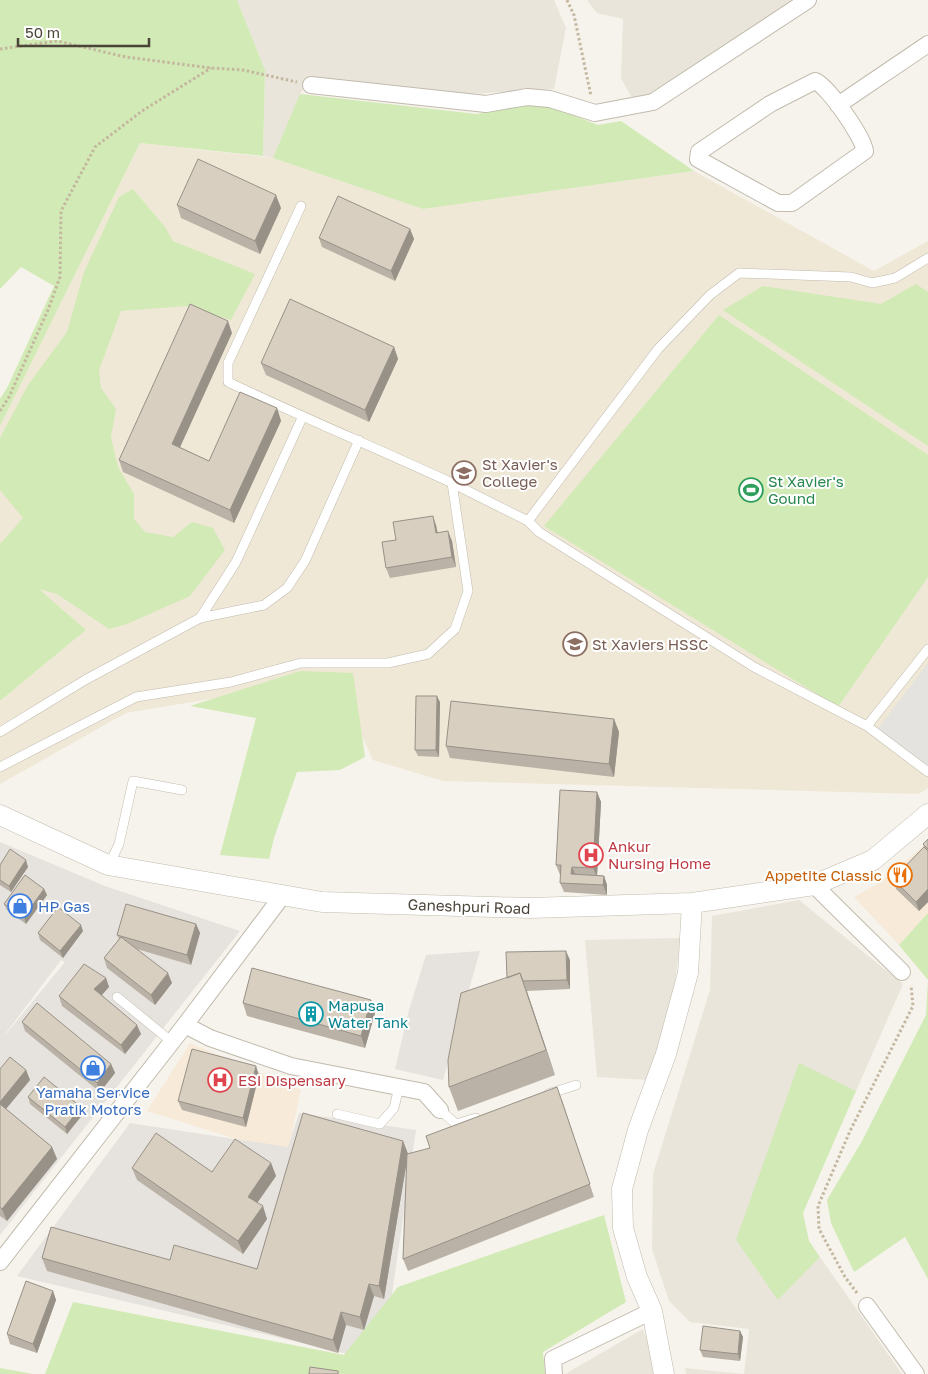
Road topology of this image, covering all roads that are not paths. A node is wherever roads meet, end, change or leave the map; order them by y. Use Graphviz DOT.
graph roads {
  1 [pos="808,0"];
  2 [pos="928,44"];
  3 [pos="311,85"];
  4 [pos="838,105"];
  5 [pos="301,206"];
  6 [pos="928,258"];
  7 [pos="302,418"];
  8 [pos="359,440"];
  9 [pos="452,483"];
  10 [pos="528,520"];
  11 [pos="200,618"];
  12 [pos="928,649"];
  13 [pos="867,726"];
  14 [pos="0,732"];
  15 [pos="0,767"];
  16 [pos="928,772"];
  17 [pos="182,790"];
  18 [pos="928,814"];
  19 [pos="0,815"];
  20 [pos="108,865"];
  21 [pos="814,885"];
  22 [pos="283,895"];
  23 [pos="692,903"];
  24 [pos="902,972"];
  25 [pos="117,997"];
  26 [pos="185,1025"];
  27 [pos="172,1042"];
  28 [pos="576,1085"];
  29 [pos="399,1087"];
  30 [pos="539,1097"];
  31 [pos="440,1110"];
  32 [pos="337,1114"];
  33 [pos="484,1115"];
  34 [pos="0,1262"];
  35 [pos="867,1306"];
  36 [pos="652,1311"];
  37 [pos="554,1374"];
  38 [pos="664,1374"];
  39 [pos="916,1374"];
  1 -- 3 [label="street"];
  2 -- 4 [label="street"];
  4 -- 4 [label="street"];
  5 -- 7 [label="lane"];
  6 -- 10 [label="lane"];
  7 -- 8 [label="lane"];
  7 -- 11 [label="lane"];
  8 -- 9 [label="lane"];
  8 -- 11 [label="lane"];
  9 -- 10 [label="lane"];
  9 -- 15 [label="lane"];
  10 -- 13 [label="lane"];
  11 -- 14 [label="lane"];
  12 -- 13 [label="lane"];
  13 -- 16 [label="lane"];
  17 -- 20 [label="lane"];
  18 -- 21 [label="street, Ganeshpuri Road"];
  19 -- 20 [label="street, Ganeshpuri Road"];
  20 -- 22 [label="street, Ganeshpuri Road"];
  21 -- 23 [label="street, Ganeshpuri Road"];
  21 -- 24 [label="street"];
  22 -- 23 [label="street, Ganeshpuri Road"];
  22 -- 26 [label="street"];
  23 -- 36 [label="street"];
  25 -- 27 [label="lane"];
  26 -- 27 [label="street"];
  26 -- 29 [label="street"];
  27 -- 34 [label="street"];
  28 -- 30 [label="lane"];
  29 -- 31 [label="street"];
  29 -- 32 [label="lane"];
  31 -- 33 [label="lane"];
  35 -- 39 [label="street"];
  36 -- 37 [label="street"];
  36 -- 38 [label="street"];
}
